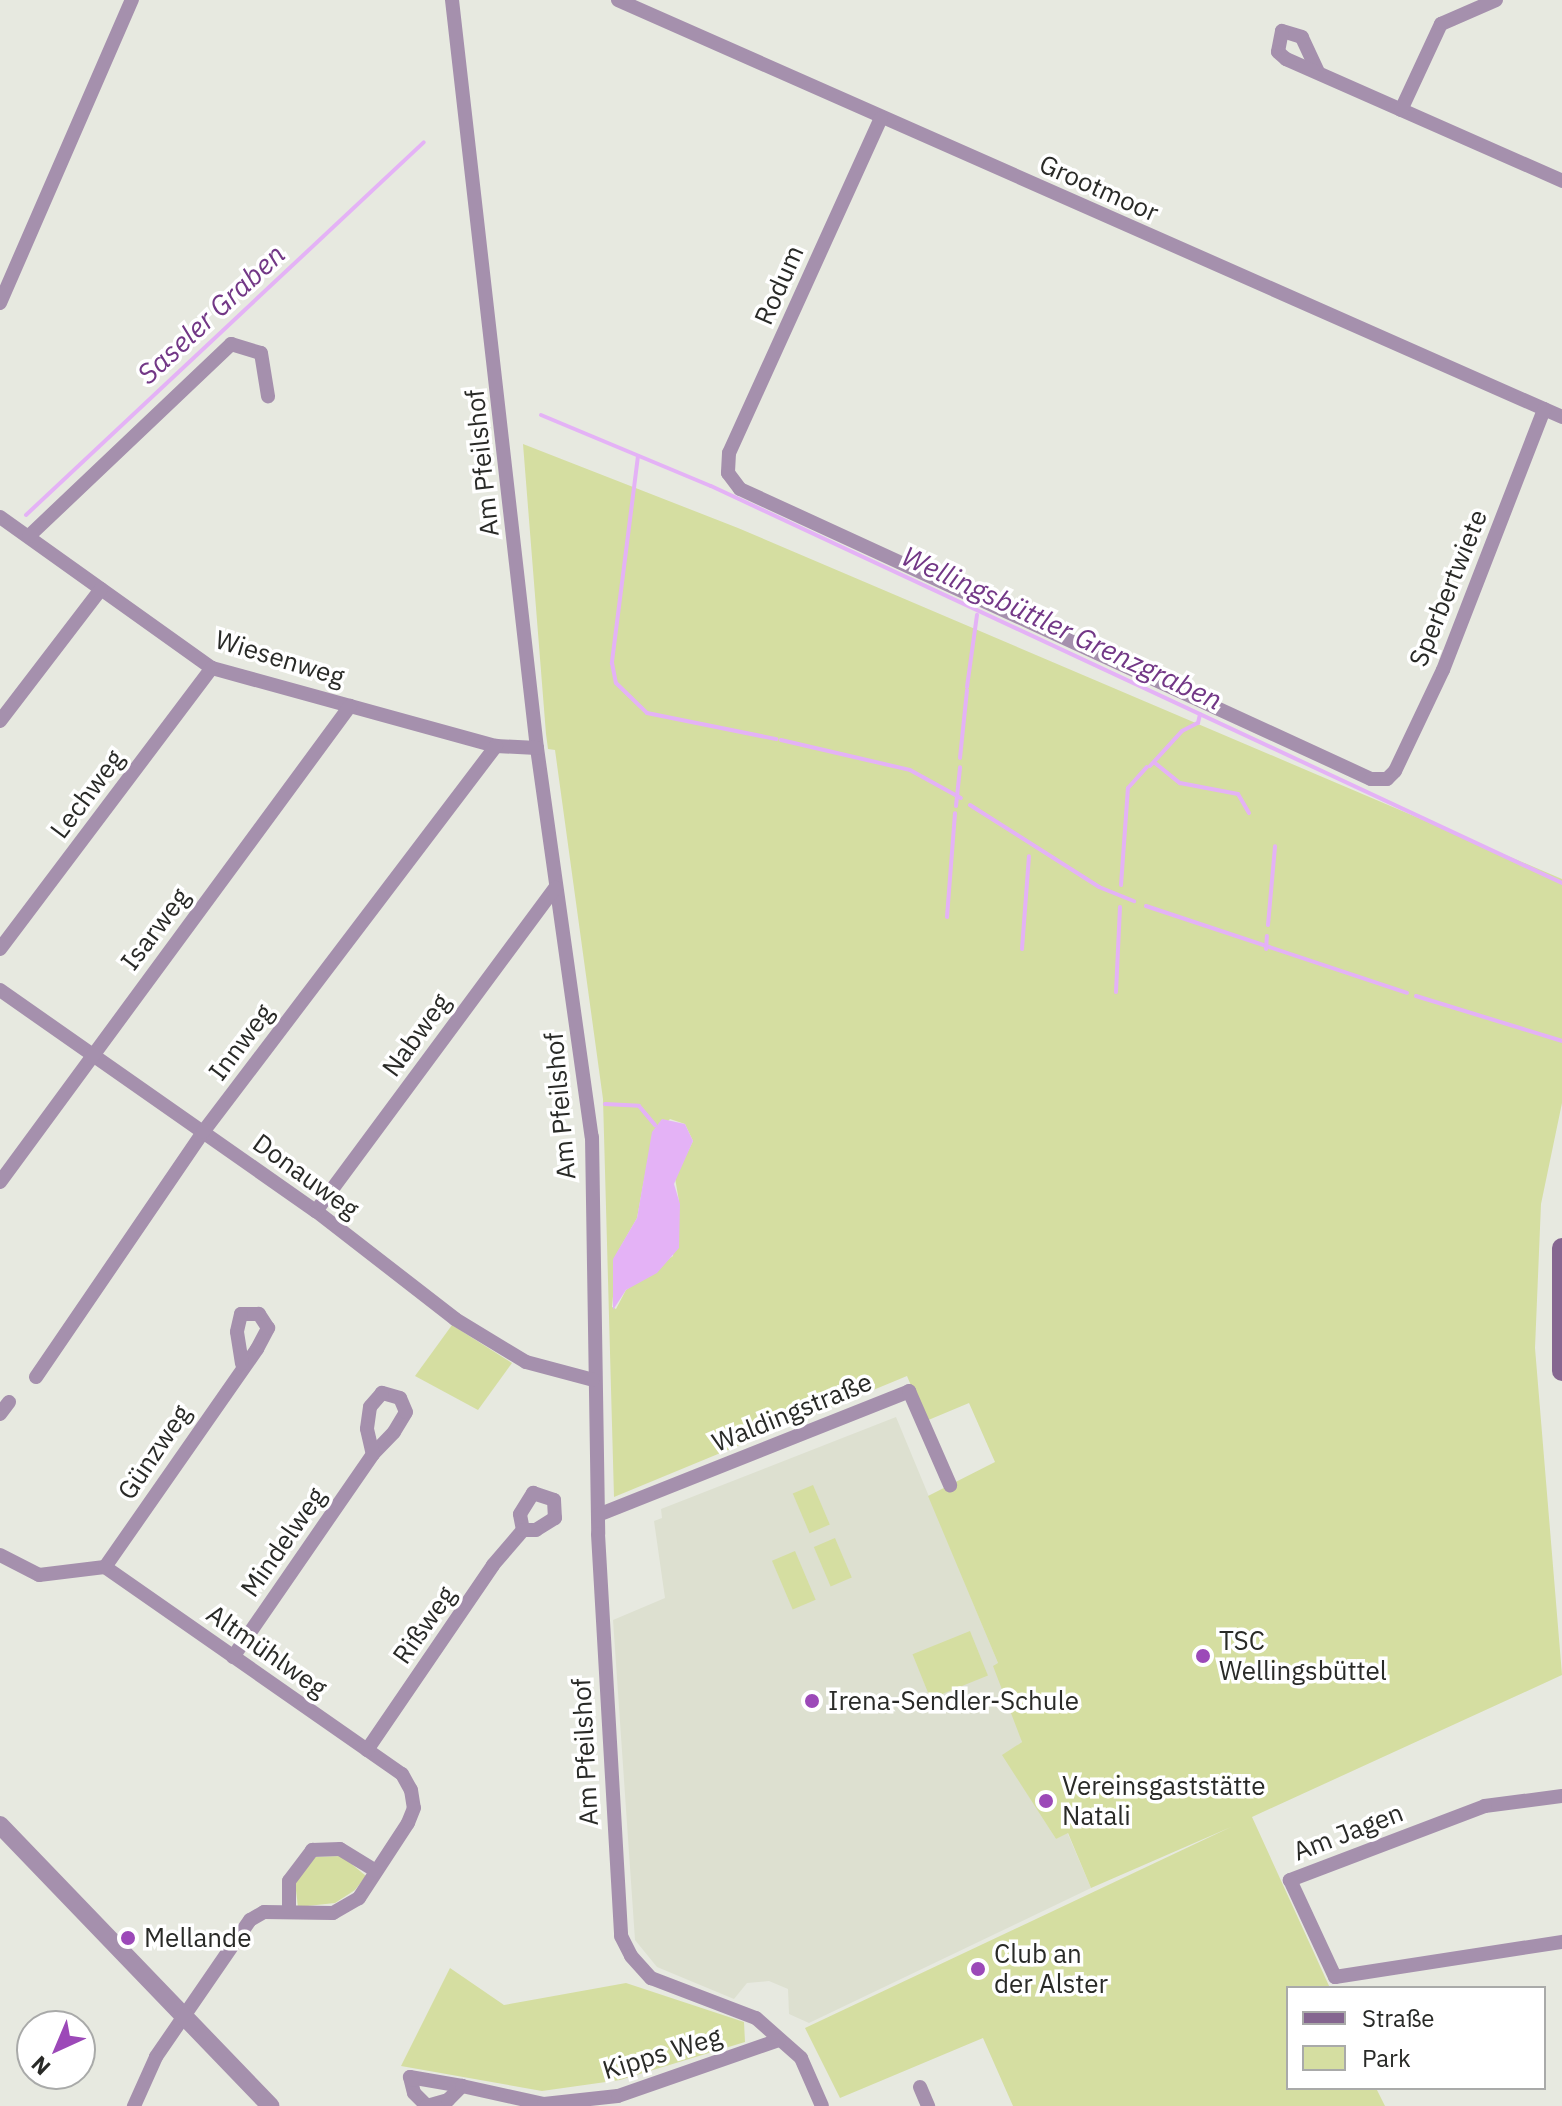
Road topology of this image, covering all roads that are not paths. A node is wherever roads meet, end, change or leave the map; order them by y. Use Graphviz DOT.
graph roads {
  1 [pos="132,0"];
  2 [pos="452,0"];
  3 [pos="618,0"];
  4 [pos="1496,0"];
  5 [pos="1318,72"];
  6 [pos="1401,110"];
  7 [pos="881,118"];
  8 [pos="1562,181"];
  9 [pos="0,303"];
  10 [pos="268,396"];
  11 [pos="1544,409"];
  12 [pos="1562,417"];
  13 [pos="0,517"];
  14 [pos="29,536"];
  15 [pos="101,589"];
  16 [pos="212,668"];
  17 [pos="350,706"];
  18 [pos="0,721"];
  19 [pos="496,746"];
  20 [pos="537,748"];
  21 [pos="1387,779"];
  22 [pos="555,888"];
  23 [pos="0,949"];
  24 [pos="0,990"];
  25 [pos="91,1054"];
  26 [pos="203,1132"];
  27 [pos="0,1182"];
  28 [pos="316,1211"];
  29 [pos="1562,1248"];
  30 [pos="1561,1276"];
  31 [pos="242,1364"];
  32 [pos="1562,1371"];
  33 [pos="36,1377"];
  34 [pos="593,1380"];
  35 [pos="373,1454"];
  36 [pos="950,1485"];
  37 [pos="598,1515"];
  38 [pos="523,1530"];
  39 [pos="0,1555"];
  40 [pos="105,1567"];
  41 [pos="233,1657"];
  42 [pos="367,1750"];
  43 [pos="1562,1796"];
  44 [pos="0,1825"];
  45 [pos="376,1871"];
  46 [pos="289,1912"];
  47 [pos="1562,1942"];
  48 [pos="182,2017"];
  49 [pos="779,2040"];
  50 [pos="462,2086"];
  51 [pos="920,2087"];
  52 [pos="134,2106"];
  53 [pos="270,2106"];
  54 [pos="822,2106"];
  55 [pos="928,2106"];
  1 -- 9 [label="street"];
  2 -- 20 [label="street, Am Pfeilshof"];
  3 -- 7 [label="street, Grootmoor"];
  4 -- 6 [label="street"];
  5 -- 6 [label="street"];
  6 -- 8 [label="street"];
  7 -- 11 [label="street, Grootmoor"];
  7 -- 21 [label="street, Rodum"];
  10 -- 14 [label="street"];
  11 -- 12 [label="street, Grootmoor"];
  11 -- 21 [label="street, Sperbertwiete"];
  13 -- 14 [label="street, Wiesenweg"];
  14 -- 15 [label="street, Wiesenweg"];
  15 -- 16 [label="street, Wiesenweg"];
  15 -- 18 [label="street"];
  16 -- 17 [label="street, Wiesenweg"];
  16 -- 23 [label="street, Lechweg"];
  17 -- 19 [label="street, Wiesenweg"];
  17 -- 25 [label="street, Isarweg"];
  19 -- 20 [label="street, Wiesenweg"];
  19 -- 26 [label="street, Innweg"];
  20 -- 22 [label="street, Am Pfeilshof"];
  22 -- 28 [label="street, Nabweg"];
  22 -- 34 [label="street, Am Pfeilshof"];
  24 -- 25 [label="street, Donauweg"];
  25 -- 26 [label="street, Donauweg"];
  25 -- 27 [label="street, Isarweg"];
  26 -- 28 [label="street, Donauweg"];
  26 -- 33 [label="street, Innweg"];
  28 -- 34 [label="street, Donauweg"];
  29 -- 30 [label="main road"];
  30 -- 32 [label="main road"];
  31 -- 40 [label="street, Günzweg"];
  34 -- 37 [label="street, Am Pfeilshof"];
  35 -- 41 [label="street, Mindelweg"];
  36 -- 37 [label="street, Waldingstraße"];
  37 -- 49 [label="street, Am Pfeilshof"];
  38 -- 42 [label="street, Rißweg"];
  39 -- 40 [label="street"];
  40 -- 41 [label="street, Altmühlweg"];
  41 -- 42 [label="street, Altmühlweg"];
  42 -- 45 [label="street, Altmühlweg"];
  43 -- 47 [label="street, Am Jagen"];
  44 -- 48 [label="street"];
  45 -- 46 [label="street, Altmühlweg"];
  45 -- 46 [label="street"];
  46 -- 48 [label="street, Altmühlweg"];
  48 -- 52 [label="street"];
  48 -- 53 [label="street"];
  49 -- 50 [label="street, Kipps Weg"];
  49 -- 54 [label="street, Am Pfeilshof"];
  51 -- 55 [label="street"];
}
